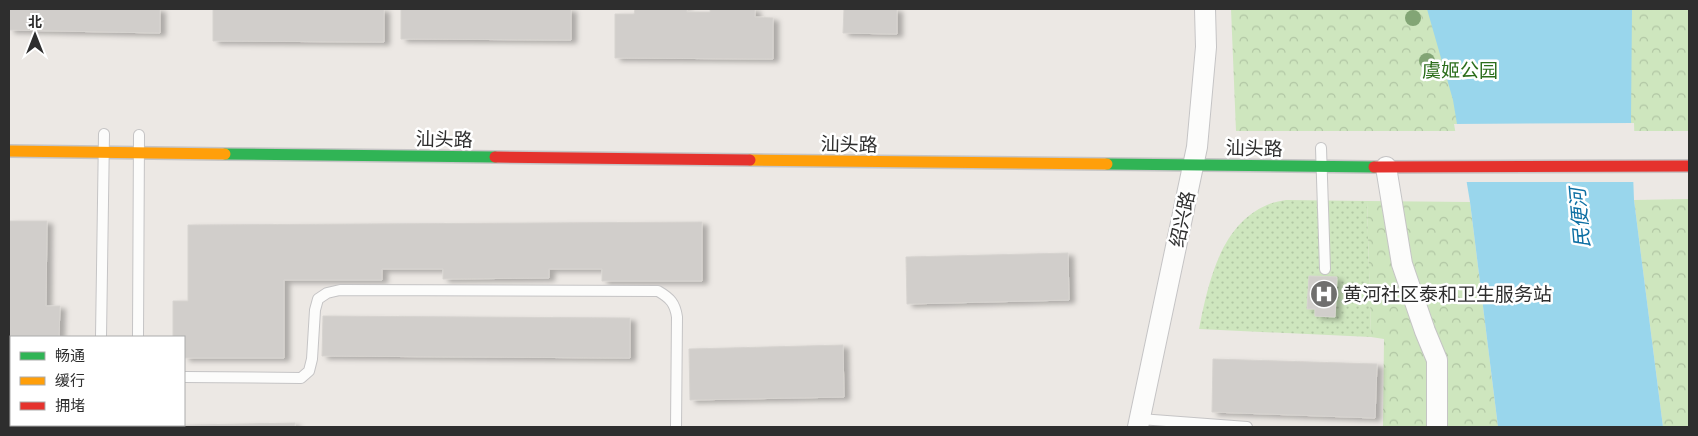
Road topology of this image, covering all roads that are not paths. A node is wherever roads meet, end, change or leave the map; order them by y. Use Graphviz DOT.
graph roads {
  1 [pos="1205,9"];
  2 [pos="104,134"];
  3 [pos="139,135"];
  4 [pos="1321,148"];
  5 [pos="9,151"];
  6 [pos="1196,151"];
  7 [pos="104,152"];
  8 [pos="139,153"];
  9 [pos="1689,166"];
  10 [pos="1322,167"];
  11 [pos="1386,167"];
  12 [pos="1325,269"];
  13 [pos="101,336"];
  14 [pos="138,336"];
  15 [pos="185,377"];
  16 [pos="1139,423"];
  17 [pos="676,427"];
  18 [pos="1247,427"];
  19 [pos="1437,427"];
  1 -- 6 [label="street, 绍兴路"];
  2 -- 7 [label="lane"];
  3 -- 8 [label="lane"];
  4 -- 10 [label="lane"];
  5 -- 7 [label="street, 汕头路"];
  6 -- 8 [label="street, 汕头路"];
  6 -- 10 [label="street, 汕头路"];
  6 -- 16 [label="street, 绍兴路"];
  7 -- 8 [label="street, 汕头路"];
  7 -- 13 [label="lane"];
  8 -- 14 [label="lane"];
  9 -- 11 [label="street, 汕头路"];
  10 -- 11 [label="street, 汕头路"];
  10 -- 12 [label="lane"];
  11 -- 19 [label="street"];
  15 -- 17 [label="lane"];
  16 -- 18 [label="lane"];
}
